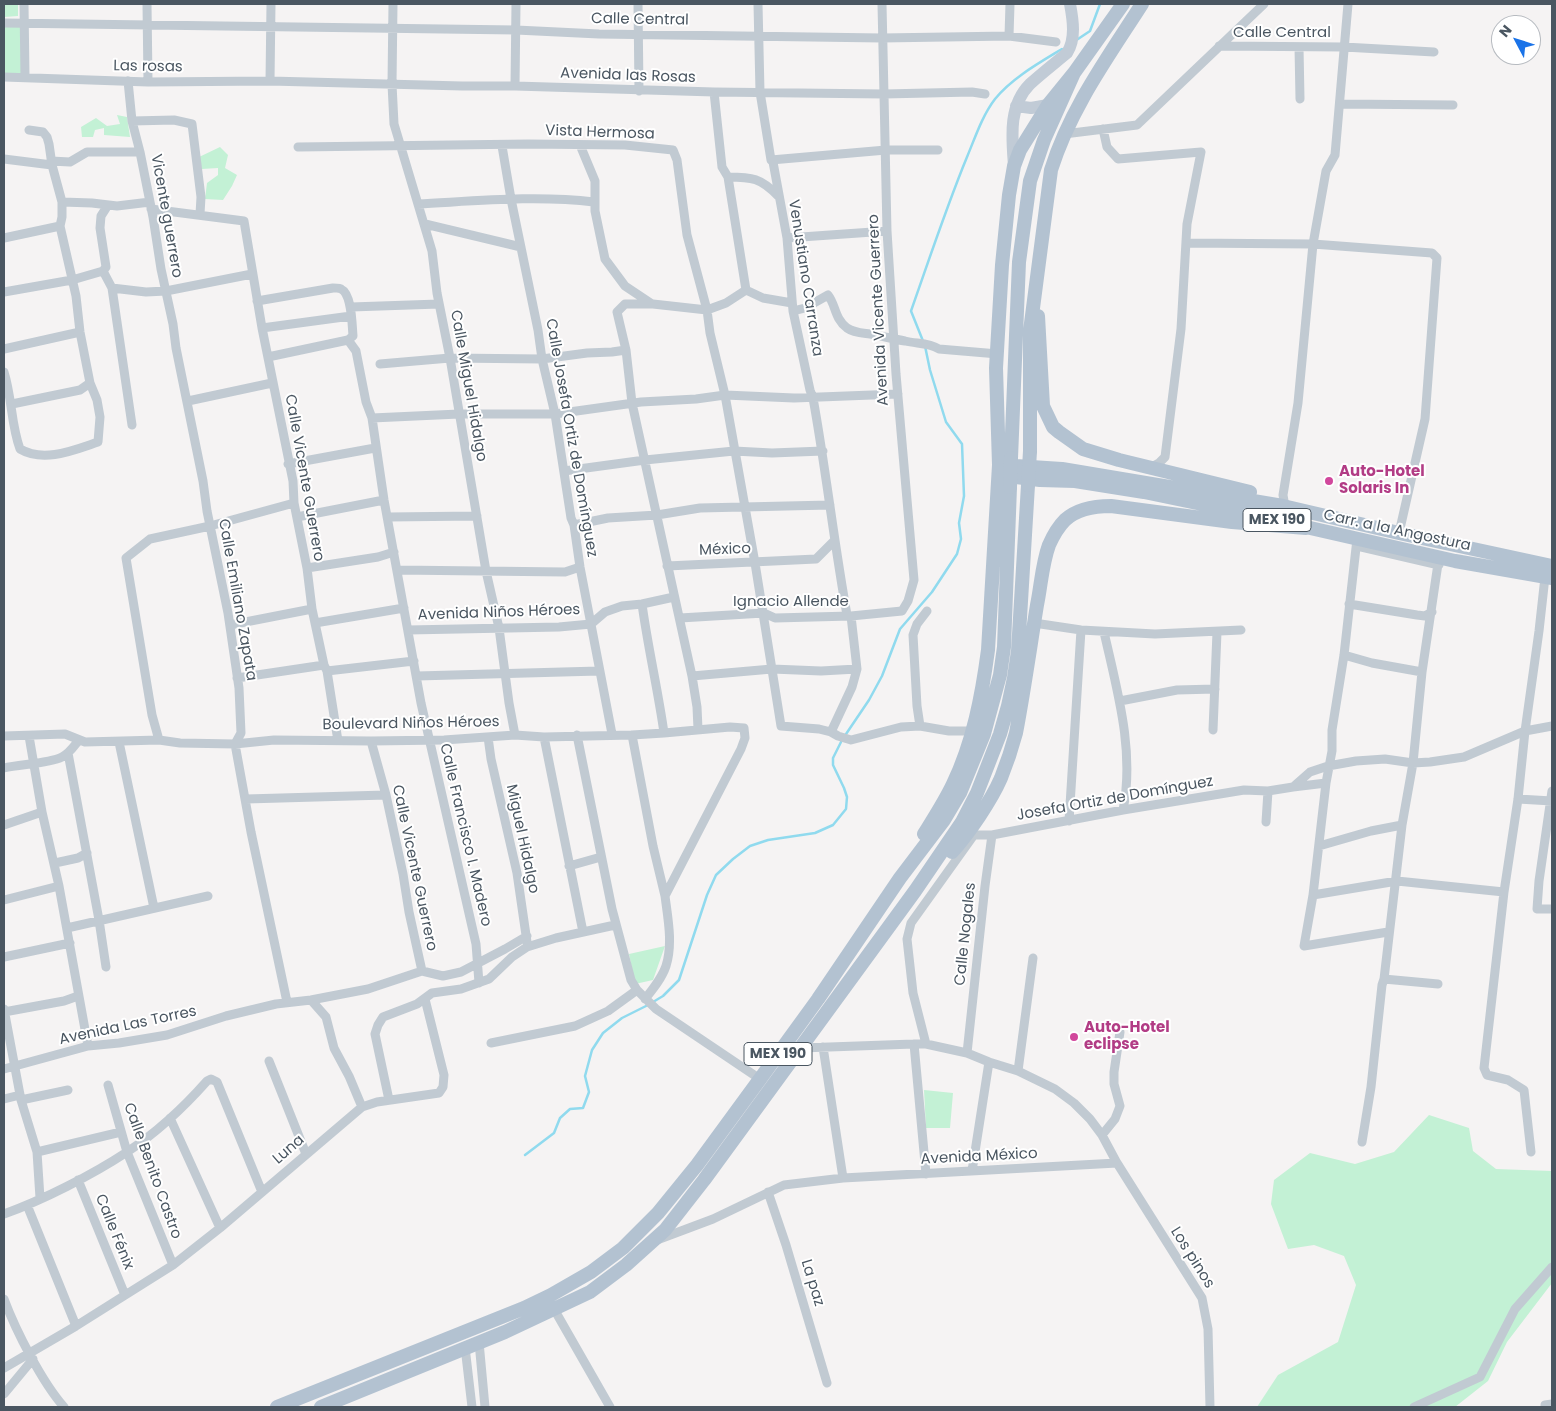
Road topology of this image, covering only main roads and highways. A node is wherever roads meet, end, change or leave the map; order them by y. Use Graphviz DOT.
graph roads {
  1 [pos="1123,4"];
  2 [pos="1142,4"];
  3 [pos="1074,72"];
  4 [pos="1036,284"];
  5 [pos="1003,466"];
  6 [pos="1284,507"];
  7 [pos="1306,528"];
  8 [pos="1550,574"];
  9 [pos="900,878"];
  10 [pos="916,891"];
  11 [pos="277,1407"];
  12 [pos="321,1407"];
  1 -- 3 [label="main road, MEX 190"];
  2 -- 4 [label="main road, MEX 190"];
  3 -- 5 [label="main road, MEX 190"];
  3 -- 5 [label="main road"];
  4 -- 6 [label="main road"];
  4 -- 10 [label="main road, MEX 190, bridge"];
  5 -- 6 [label="main road, Carr. a la Angostura / MEX 190"];
  5 -- 7 [label="main road, Carr. a la Angostura / MEX 190"];
  5 -- 9 [label="main road"];
  5 -- 9 [label="main road, MEX 190, bridge"];
  6 -- 8 [label="main road, Carr. a la Angostura / MEX 190"];
  7 -- 8 [label="main road, Carr. a la Angostura / MEX 190"];
  7 -- 10 [label="main road"];
  9 -- 11 [label="main road, MEX 190"];
  10 -- 12 [label="main road, MEX 190"];
}
